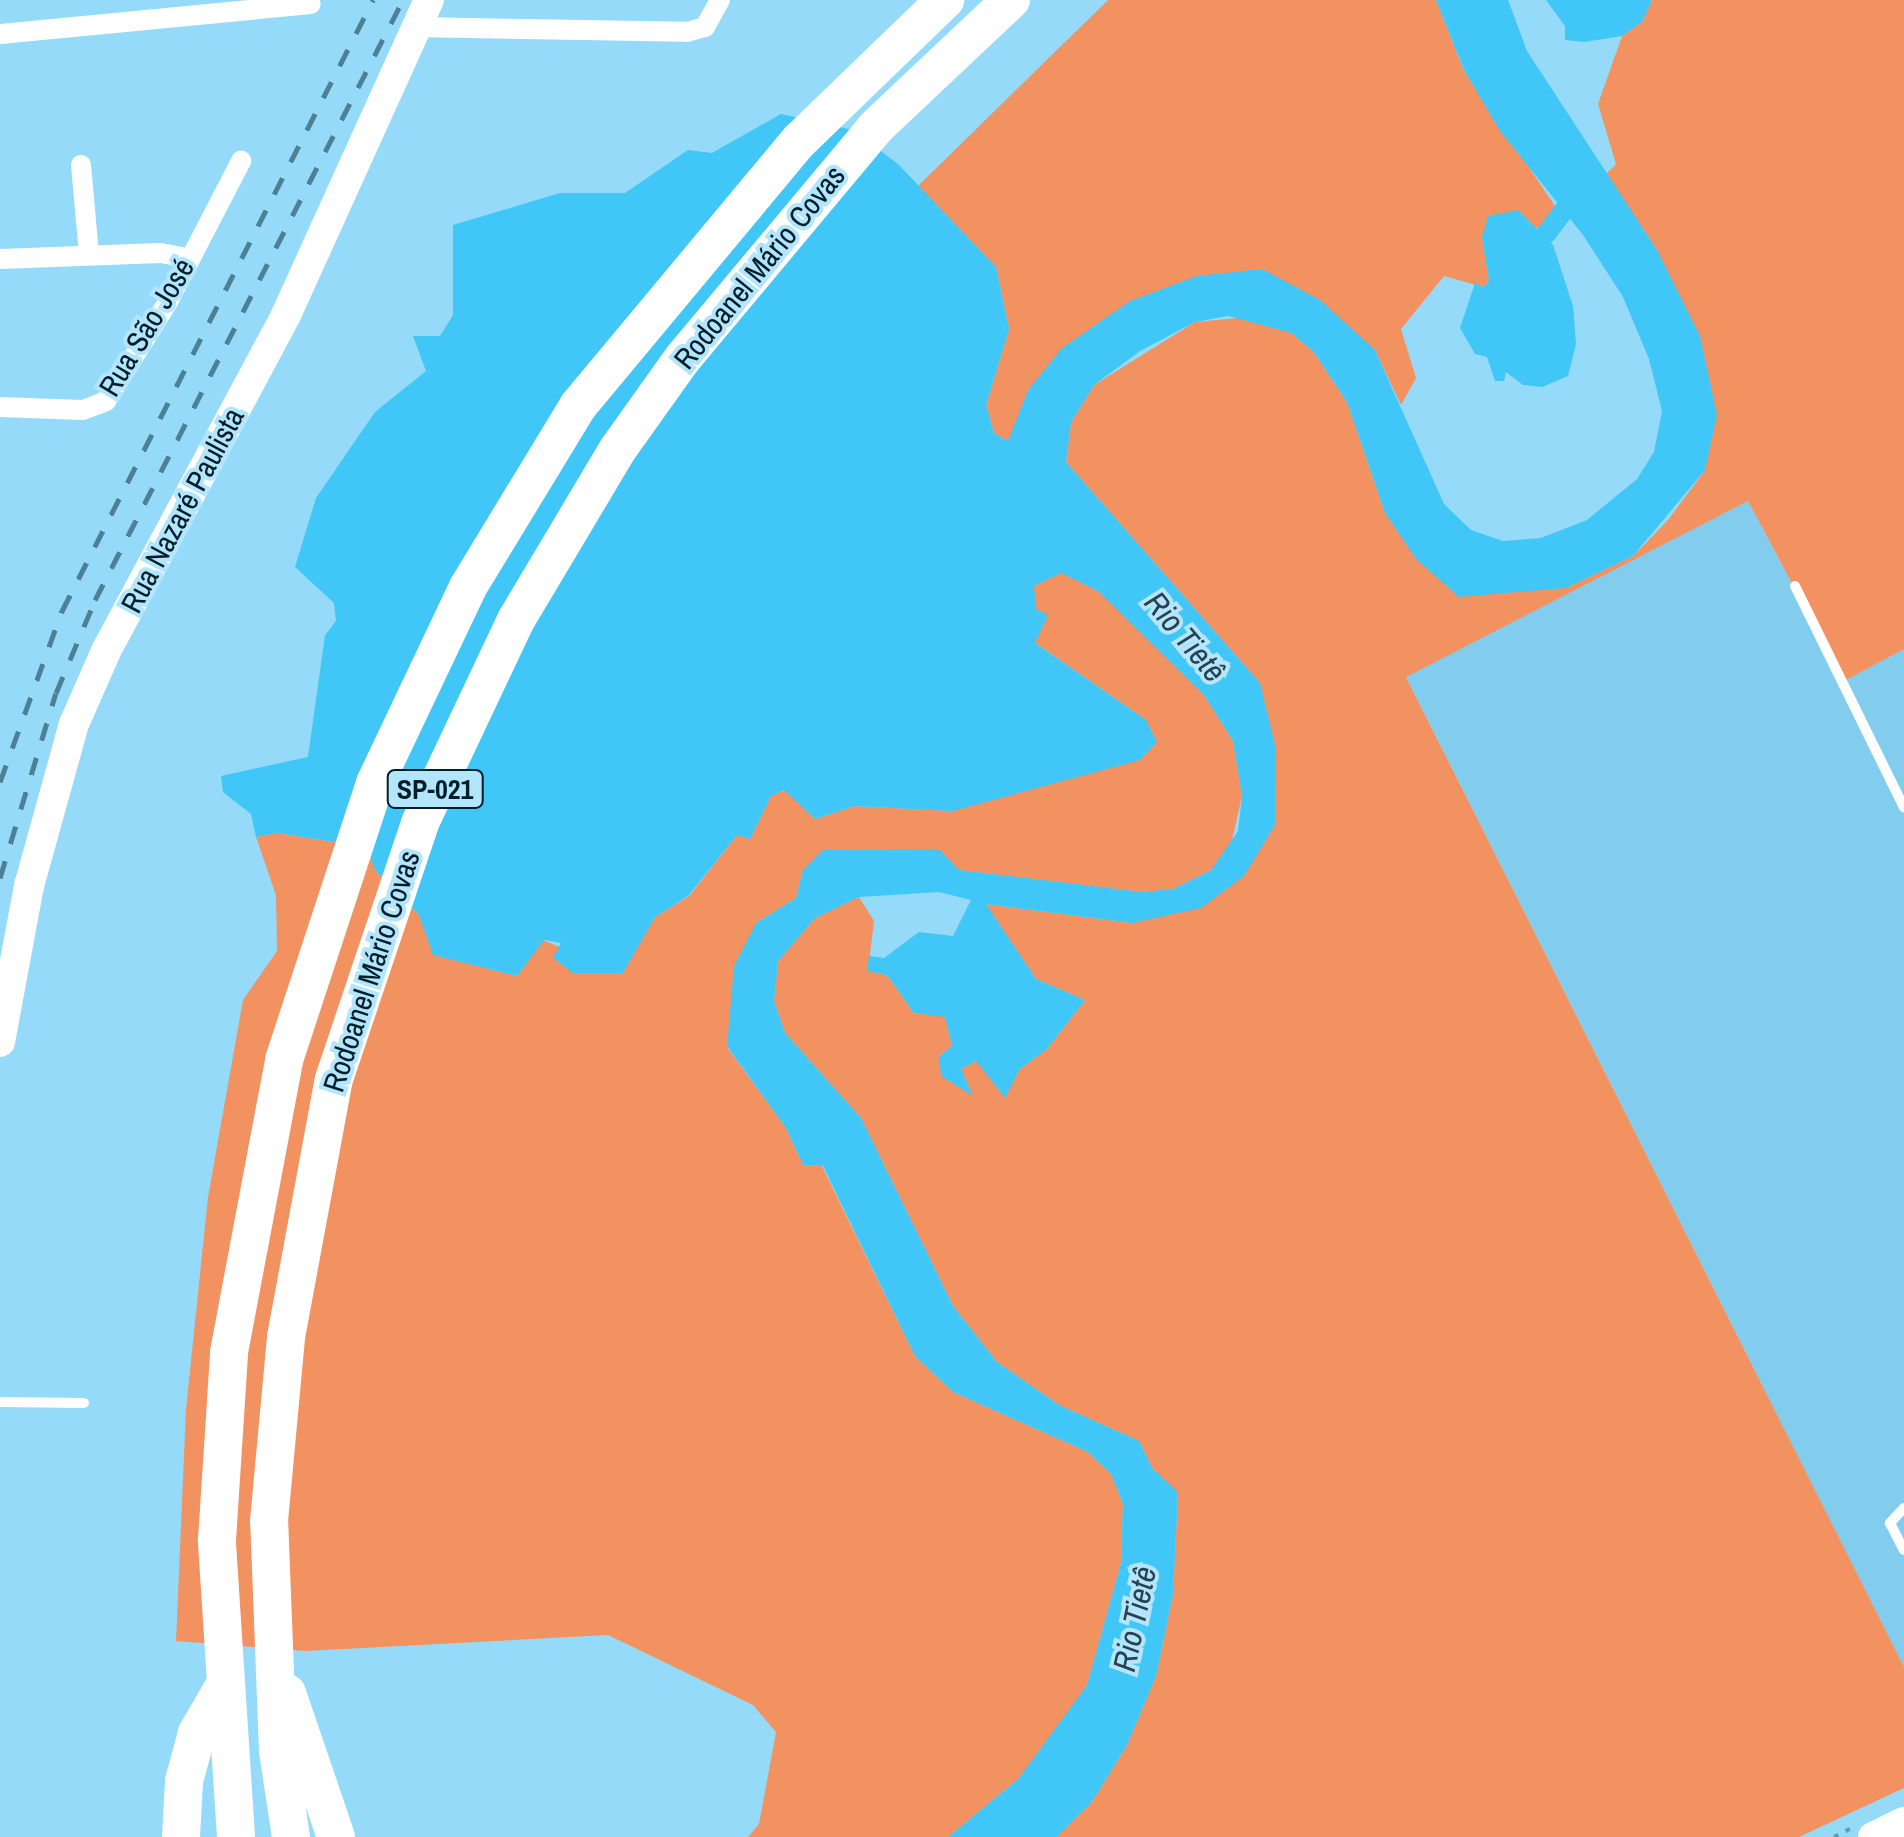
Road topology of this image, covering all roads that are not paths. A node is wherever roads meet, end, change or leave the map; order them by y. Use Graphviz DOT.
graph roads {
  1 [pos="720,0"];
  2 [pos="945,0"];
  3 [pos="1011,0"];
  4 [pos="312,4"];
  5 [pos="421,13"];
  6 [pos="0,34"];
  7 [pos="241,162"];
  8 [pos="82,166"];
  9 [pos="89,255"];
  10 [pos="187,258"];
  11 [pos="0,259"];
  12 [pos="0,407"];
  13 [pos="1795,586"];
  14 [pos="1904,808"];
  15 [pos="0,1042"];
  16 [pos="0,1402"];
  17 [pos="84,1403"];
  18 [pos="1904,1508"];
  19 [pos="1904,1550"];
  20 [pos="274,1666"];
  21 [pos="223,1688"];
  22 [pos="181,1819"];
  23 [pos="1904,1822"];
  24 [pos="236,1837"];
  25 [pos="291,1837"];
  26 [pos="336,1837"];
  27 [pos="1873,1837"];
  1 -- 5 [label="street"];
  2 -- 21 [label="highway, Rodoanel Mário Covas / SP-021"];
  3 -- 20 [label="highway, Rodoanel Mário Covas / SP-021"];
  4 -- 6 [label="street"];
  5 -- 15 [label="main road, Rua Nazaré Paulista"];
  7 -- 10 [label="street, Rua São José"];
  8 -- 9 [label="street"];
  9 -- 10 [label="street"];
  9 -- 11 [label="street"];
  10 -- 12 [label="street, Rua São José"];
  13 -- 14 [label="lane"];
  16 -- 17 [label="lane"];
  18 -- 19 [label="lane"];
  20 -- 25 [label="highway, Rodoanel Mário Covas / SP-021"];
  20 -- 26 [label="highway"];
  21 -- 22 [label="highway"];
  21 -- 24 [label="highway, Rodoanel Mário Covas / SP-021"];
  23 -- 27 [label="main road"];
}
